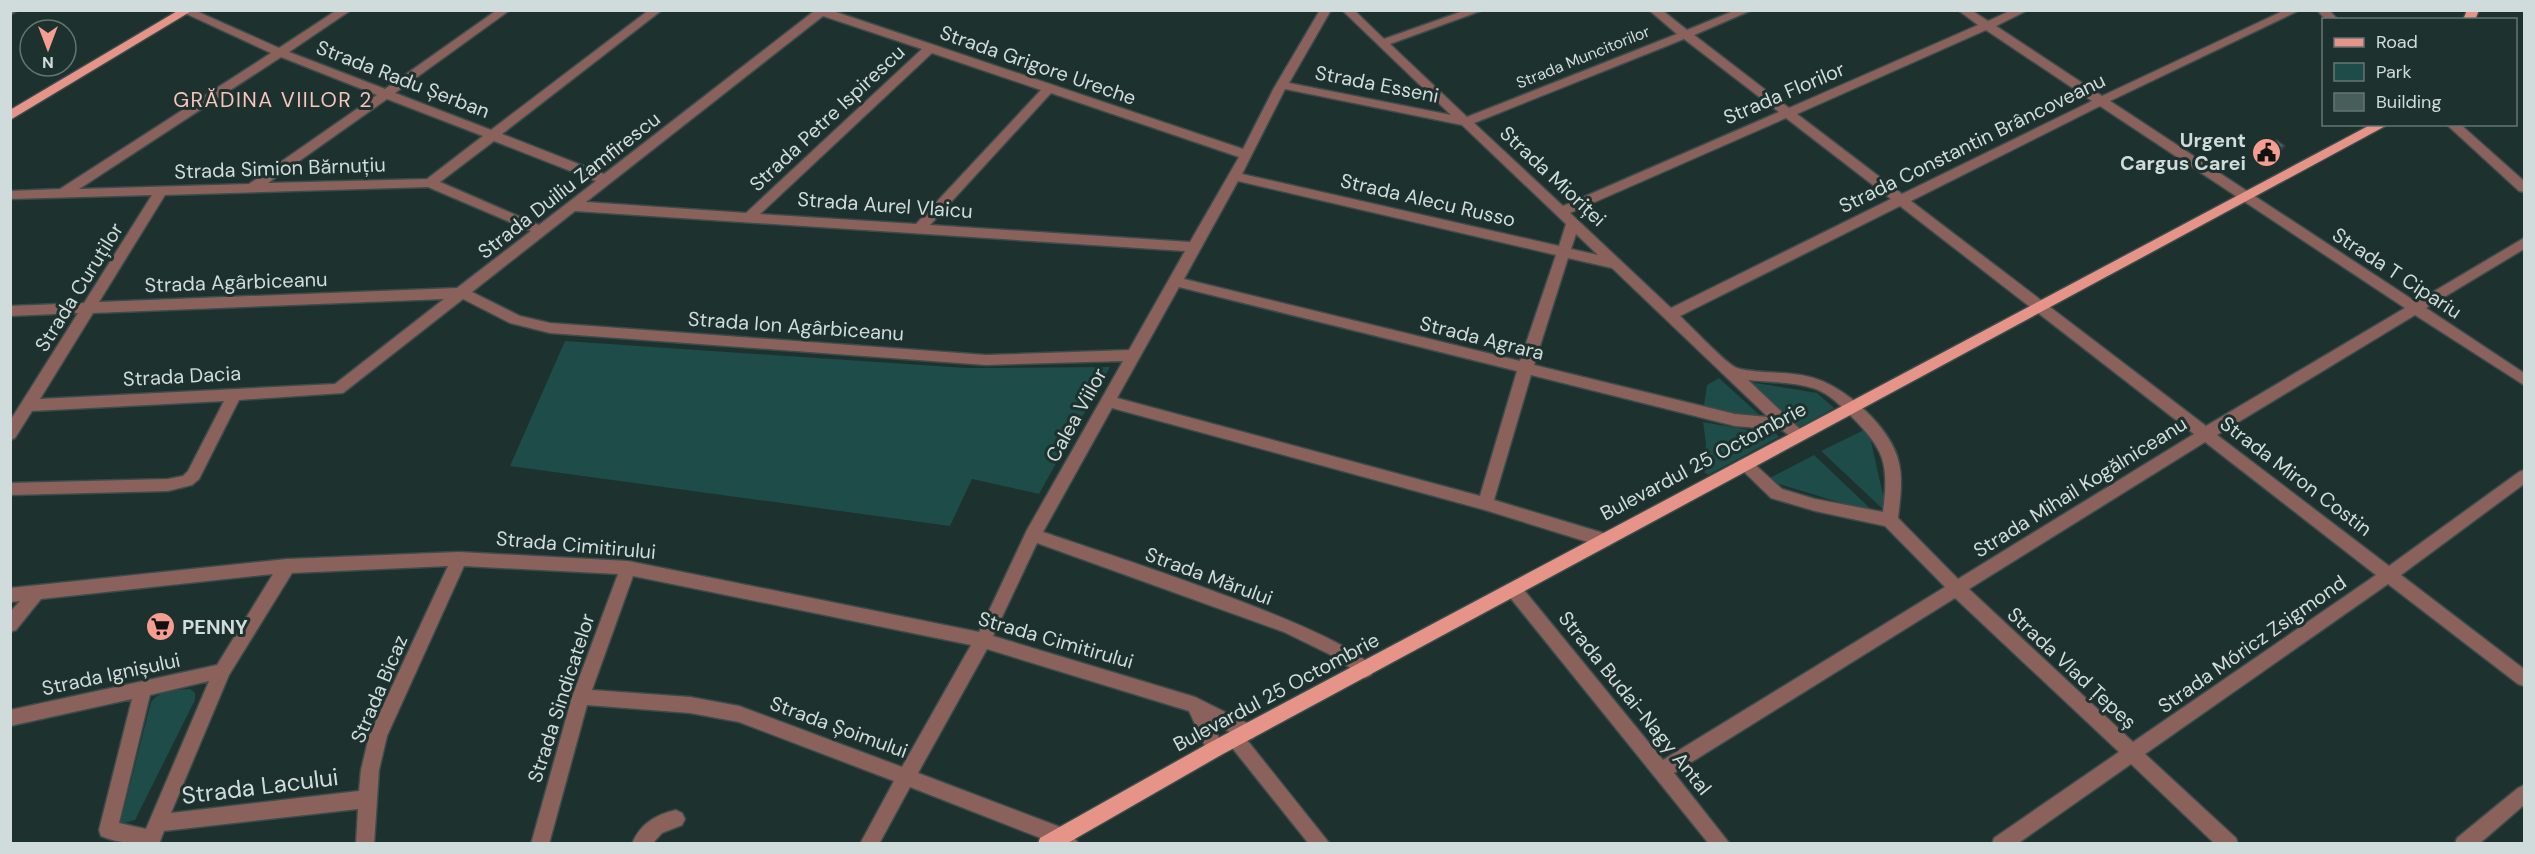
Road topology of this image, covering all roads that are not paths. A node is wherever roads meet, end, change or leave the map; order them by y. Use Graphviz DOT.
graph roads {
  1 [pos="346,10"];
  2 [pos="506,10"];
  3 [pos="657,10"];
  4 [pos="1326,10"];
  5 [pos="1347,10"];
  6 [pos="1478,10"];
  7 [pos="1654,10"];
  8 [pos="1747,10"];
  9 [pos="1963,10"];
  10 [pos="2024,10"];
  11 [pos="2295,10"];
  12 [pos="186,11"];
  13 [pos="820,11"];
  14 [pos="1988,27"];
  15 [pos="1687,34"];
  16 [pos="1383,44"];
  17 [pos="929,49"];
  18 [pos="281,53"];
  19 [pos="1282,85"];
  20 [pos="1047,90"];
  21 [pos="386,93"];
  22 [pos="2102,101"];
  23 [pos="1788,112"];
  24 [pos="10,116"];
  25 [pos="1465,122"];
  26 [pos="2379,126"];
  27 [pos="2454,126"];
  28 [pos="495,135"];
  29 [pos="1246,155"];
  30 [pos="1233,176"];
  31 [pos="606,180"];
  32 [pos="430,183"];
  33 [pos="2524,188"];
  34 [pos="251,189"];
  35 [pos="161,191"];
  36 [pos="10,195"];
  37 [pos="60,195"];
  38 [pos="2248,197"];
  39 [pos="1902,200"];
  40 [pos="574,206"];
  41 [pos="1561,212"];
  42 [pos="751,215"];
  43 [pos="1573,223"];
  44 [pos="921,227"];
  45 [pos="542,231"];
  46 [pos="2524,243"];
  47 [pos="1194,247"];
  48 [pos="1563,251"];
  49 [pos="1615,264"];
  50 [pos="1174,280"];
  51 [pos="463,293"];
  52 [pos="91,306"];
  53 [pos="2414,308"];
  54 [pos="2041,309"];
  55 [pos="10,311"];
  56 [pos="1669,315"];
  57 [pos="1134,355"];
  58 [pos="1525,369"];
  59 [pos="1729,373"];
  60 [pos="2524,380"];
  61 [pos="338,389"];
  62 [pos="234,395"];
  63 [pos="1107,401"];
  64 [pos="28,405"];
  65 [pos="1852,408"];
  66 [pos="1783,424"];
  67 [pos="10,434"];
  68 [pos="2206,434"];
  69 [pos="1798,436"];
  70 [pos="1745,464"];
  71 [pos="2524,476"];
  72 [pos="10,489"];
  73 [pos="1485,504"];
  74 [pos="1890,520"];
  75 [pos="1033,535"];
  76 [pos="1604,540"];
  77 [pos="459,559"];
  78 [pos="287,566"];
  79 [pos="628,568"];
  80 [pos="2390,574"];
  81 [pos="1956,588"];
  82 [pos="1514,590"];
  83 [pos="36,593"];
  84 [pos="10,595"];
  85 [pos="10,625"];
  86 [pos="982,640"];
  87 [pos="1365,670"];
  88 [pos="222,671"];
  89 [pos="2524,679"];
  90 [pos="143,688"];
  91 [pos="581,697"];
  92 [pos="1195,705"];
  93 [pos="10,718"];
  94 [pos="1241,735"];
  95 [pos="1215,749"];
  96 [pos="2133,753"];
  97 [pos="1660,771"];
  98 [pos="908,776"];
  99 [pos="2524,794"];
  100 [pos="368,799"];
  101 [pos="676,819"];
  102 [pos="152,835"];
  103 [pos="1059,841"];
  104 [pos="365,843"];
  105 [pos="540,843"];
  106 [pos="641,843"];
  107 [pos="869,843"];
  108 [pos="1321,843"];
  109 [pos="1721,843"];
  110 [pos="2001,843"];
  111 [pos="2229,843"];
  112 [pos="2464,843"];
  1 -- 18 [label="street"];
  2 -- 21 [label="street"];
  3 -- 28 [label="street"];
  4 -- 19 [label="street, Calea Viilor"];
  5 -- 16 [label="street, Strada Mioriței"];
  6 -- 16 [label="street"];
  7 -- 15 [label="street, Strada Miron Costin"];
  8 -- 15 [label="street, Strada Muncitorilor"];
  9 -- 14 [label="street, Strada T Cipariu"];
  10 -- 14 [label="street, Strada Florilor"];
  11 -- 22 [label="street, Strada Constantin Brâncoveanu"];
  12 -- 18 [label="street, Strada Radu Șerban"];
  12 -- 24 [label="main road"];
  13 -- 17 [label="street, Strada Grigore Ureche"];
  13 -- 31 [label="street, Strada Duiliu Zamfirescu"];
  14 -- 22 [label="street, Strada T Cipariu"];
  14 -- 23 [label="street, Strada Florilor"];
  15 -- 23 [label="street, Strada Miron Costin"];
  15 -- 25 [label="street, Strada Muncitorilor"];
  16 -- 25 [label="street, Strada Mioriței"];
  17 -- 20 [label="street, Strada Grigore Ureche"];
  17 -- 42 [label="street, Strada Petre Ispirescu"];
  18 -- 21 [label="street, Strada Radu Șerban"];
  18 -- 37 [label="street"];
  19 -- 25 [label="street, Strada Esseni"];
  19 -- 29 [label="street, Calea Viilor"];
  20 -- 29 [label="street, Strada Grigore Ureche"];
  20 -- 44 [label="street"];
  21 -- 28 [label="street, Strada Radu Șerban"];
  21 -- 34 [label="street"];
  22 -- 38 [label="street, Strada T Cipariu"];
  22 -- 39 [label="street, Strada Constantin Brâncoveanu"];
  23 -- 39 [label="street, Strada Miron Costin"];
  23 -- 41 [label="street, Strada Florilor"];
  25 -- 41 [label="street, Strada Mioriței"];
  26 -- 38 [label="main road, Bulevardul 25 Octombrie"];
  27 -- 33 [label="street"];
  28 -- 31 [label="street, Strada Radu Șerban"];
  28 -- 32 [label="street"];
  29 -- 30 [label="street, Calea Viilor"];
  30 -- 47 [label="street, Calea Viilor"];
  30 -- 48 [label="street, Strada Alecu Russo"];
  31 -- 40 [label="street, Strada Duiliu Zamfirescu"];
  32 -- 34 [label="street, Strada Simion Bărnuțiu"];
  32 -- 45 [label="street, Strada Simion Bărnuțiu"];
  34 -- 35 [label="street, Strada Simion Bărnuțiu"];
  35 -- 37 [label="street, Strada Simion Bărnuțiu"];
  35 -- 52 [label="street, Strada Curuților"];
  36 -- 37 [label="street, Strada Simion Bărnuțiu"];
  38 -- 53 [label="street, Strada T Cipariu"];
  38 -- 54 [label="main road, Bulevardul 25 Octombrie"];
  39 -- 54 [label="street, Strada Miron Costin"];
  39 -- 56 [label="street, Strada Constantin Brâncoveanu"];
  40 -- 42 [label="street, Strada Aurel Vlaicu"];
  40 -- 45 [label="street, Strada Duiliu Zamfirescu"];
  41 -- 43 [label="street, Strada Mioriței"];
  42 -- 44 [label="street, Strada Aurel Vlaicu"];
  43 -- 48 [label="street"];
  43 -- 49 [label="street, Strada Mioriței"];
  44 -- 47 [label="street, Strada Aurel Vlaicu"];
  45 -- 51 [label="street, Strada Duiliu Zamfirescu"];
  46 -- 53 [label="street, Strada Mihail Kogălniceanu"];
  47 -- 50 [label="street, Calea Viilor"];
  48 -- 49 [label="street, Strada Alecu Russo"];
  48 -- 58 [label="street"];
  49 -- 56 [label="street, Strada Mioriței"];
  50 -- 57 [label="street, Calea Viilor"];
  50 -- 58 [label="street, Strada Agrara"];
  51 -- 52 [label="street, Strada Agârbiceanu"];
  51 -- 57 [label="street, Strada Ion Agârbiceanu"];
  51 -- 61 [label="street, Strada Duiliu Zamfirescu"];
  52 -- 55 [label="street, Strada Agârbiceanu"];
  52 -- 64 [label="street, Strada Curuților"];
  53 -- 60 [label="street, Strada T Cipariu"];
  53 -- 68 [label="street, Strada Mihail Kogălniceanu"];
  54 -- 65 [label="main road, Bulevardul 25 Octombrie"];
  54 -- 68 [label="street, Strada Miron Costin"];
  56 -- 59 [label="street, Strada Mioriței"];
  57 -- 63 [label="street, Calea Viilor"];
  58 -- 66 [label="street, Strada Agrara"];
  58 -- 73 [label="street"];
  59 -- 65 [label="street"];
  59 -- 66 [label="street, Strada Mioriței"];
  61 -- 62 [label="street, Strada Dacia"];
  62 -- 64 [label="street, Strada Dacia"];
  62 -- 72 [label="street"];
  63 -- 73 [label="street"];
  63 -- 75 [label="street, Calea Viilor"];
  64 -- 67 [label="street, Strada Curuților"];
  65 -- 69 [label="main road, Bulevardul 25 Octombrie"];
  65 -- 74 [label="street"];
  66 -- 69 [label="street, Strada Mioriței"];
  68 -- 80 [label="street, Strada Miron Costin"];
  68 -- 81 [label="street, Strada Mihail Kogălniceanu"];
  69 -- 70 [label="main road, Bulevardul 25 Octombrie"];
  70 -- 74 [label="street"];
  70 -- 76 [label="main road, Bulevardul 25 Octombrie"];
  71 -- 80 [label="street, Strada Móricz Zsigmond"];
  73 -- 76 [label="street"];
  74 -- 81 [label="street, Strada Vlad Țepeș"];
  75 -- 86 [label="street, Calea Viilor"];
  75 -- 87 [label="street, Strada Mărului"];
  76 -- 82 [label="main road, Bulevardul 25 Octombrie"];
  77 -- 78 [label="street, Strada Cimitirului"];
  77 -- 79 [label="street, Strada Cimitirului"];
  77 -- 100 [label="street, Strada Bicaz"];
  78 -- 83 [label="street, Strada Cimitirului"];
  78 -- 88 [label="street"];
  79 -- 86 [label="street, Strada Cimitirului"];
  79 -- 91 [label="street, Strada Sindicatelor"];
  80 -- 89 [label="street, Strada Miron Costin"];
  80 -- 96 [label="street, Strada Móricz Zsigmond"];
  81 -- 96 [label="street, Strada Vlad Țepeș"];
  81 -- 97 [label="street, Strada Mihail Kogălniceanu"];
  82 -- 87 [label="main road, Bulevardul 25 Octombrie"];
  82 -- 97 [label="street, Strada Budai-Nagy Antal"];
  83 -- 84 [label="street, Strada Cimitirului"];
  83 -- 85 [label="street"];
  86 -- 92 [label="street, Strada Cimitirului"];
  86 -- 98 [label="street, Calea Viilor"];
  87 -- 94 [label="main road, Bulevardul 25 Octombrie"];
  88 -- 90 [label="street, Strada Ignișului"];
  88 -- 102 [label="street"];
  90 -- 93 [label="street, Strada Ignișului"];
  90 -- 102 [label="street, Strada Lacului"];
  91 -- 98 [label="street, Strada Șoimului"];
  91 -- 105 [label="street, Strada Sindicatelor"];
  92 -- 94 [label="street, Strada Cimitirului"];
  92 -- 95 [label="street"];
  94 -- 95 [label="main road, Bulevardul 25 Octombrie"];
  94 -- 108 [label="street"];
  95 -- 103 [label="main road, Bulevardul 25 Octombrie"];
  96 -- 110 [label="street, Strada Móricz Zsigmond"];
  96 -- 111 [label="street, Strada Vlad Țepeș"];
  97 -- 109 [label="street, Strada Budai-Nagy Antal"];
  98 -- 103 [label="street, Strada Șoimului"];
  98 -- 107 [label="street, Calea Viilor"];
  99 -- 112 [label="street"];
  100 -- 102 [label="street, Strada Lacului"];
  100 -- 104 [label="street, Strada Bicaz"];
  101 -- 106 [label="street"];
}
